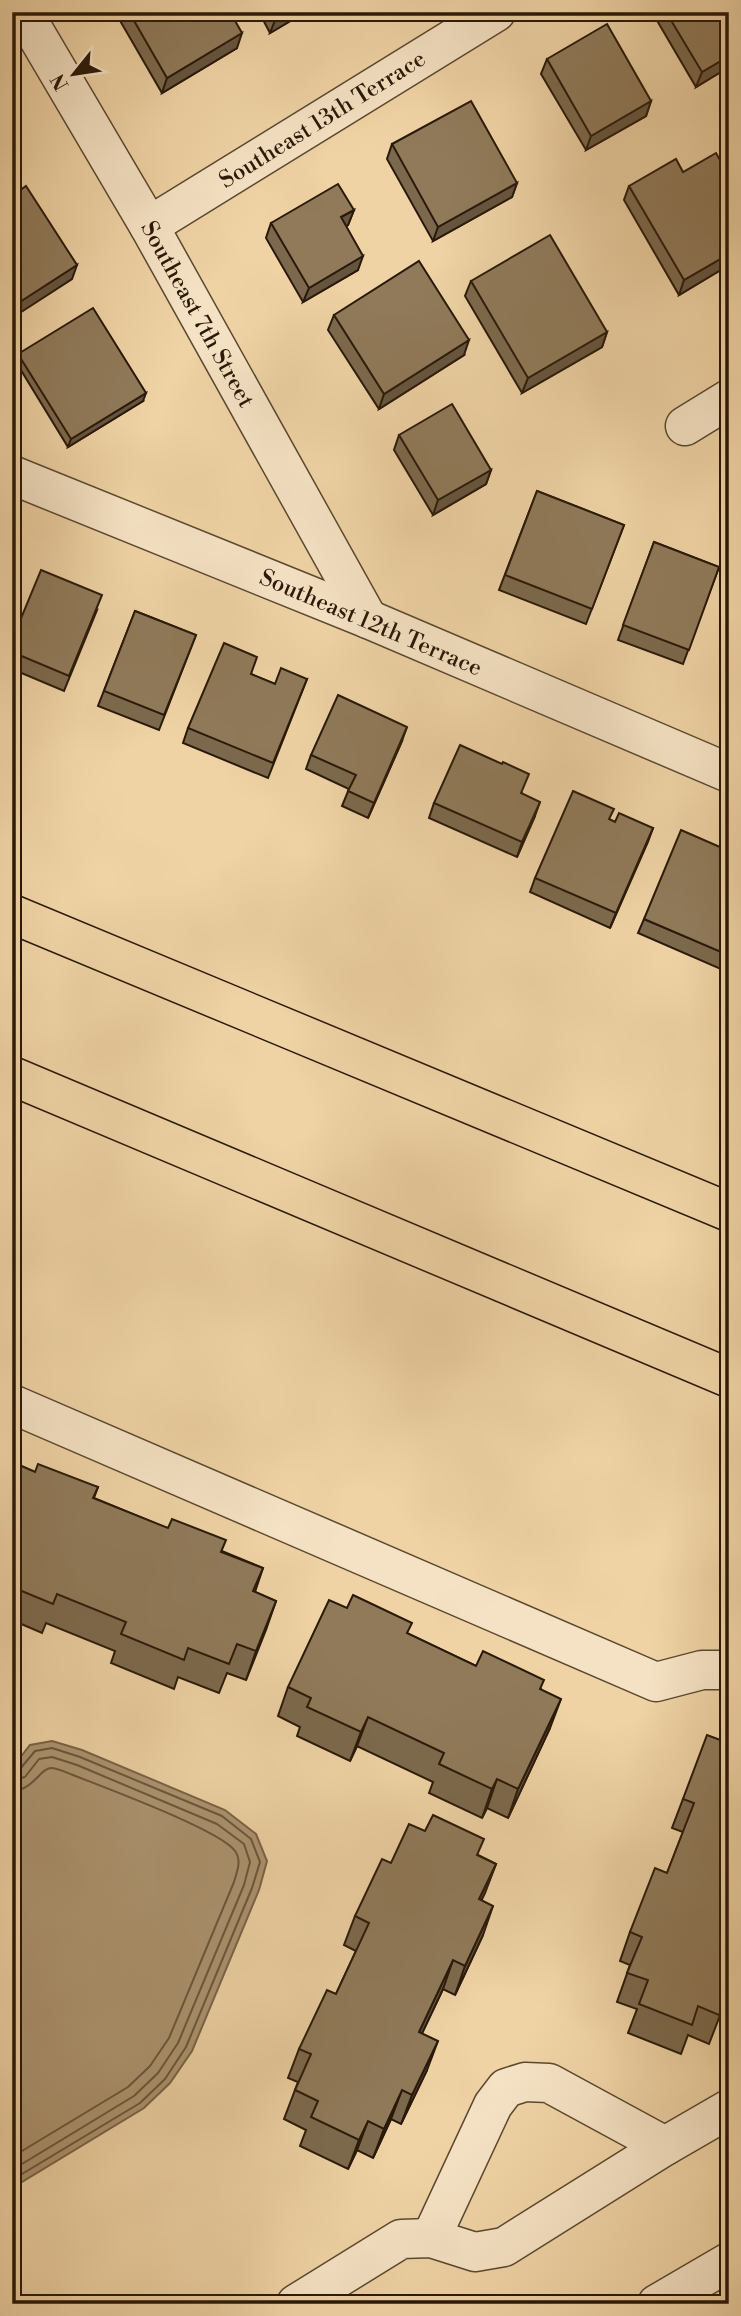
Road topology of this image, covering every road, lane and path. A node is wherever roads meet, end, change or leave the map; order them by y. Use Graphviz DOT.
graph roads {
  1 [pos="23,12"];
  2 [pos="496,12"];
  3 [pos="149,226"];
  4 [pos="729,399"];
  5 [pos="685,426"];
  6 [pos="12,475"];
  7 [pos="368,619"];
  8 [pos="729,773"];
  9 [pos="12,914"];
  10 [pos="12,1076"];
  11 [pos="729,1212"];
  12 [pos="729,1378"];
  13 [pos="12,1404"];
  14 [pos="729,1670"];
  15 [pos="729,2109"];
  16 [pos="665,2146"];
  17 [pos="431,2238"];
  18 [pos="729,2262"];
  19 [pos="296,2304"];
  20 [pos="657,2304"];
  1 -- 3 [label="street, Southeast 7th Street"];
  2 -- 3 [label="street, Southeast 13th Terrace"];
  3 -- 7 [label="street, Southeast 7th Street"];
  4 -- 5 [label="street"];
  6 -- 7 [label="street, Southeast 12th Terrace"];
  7 -- 8 [label="street, Southeast 12th Terrace"];
  9 -- 11 [label="highway"];
  10 -- 12 [label="highway"];
  13 -- 14 [label="street"];
  15 -- 16 [label="street"];
  16 -- 17 [label="street"];
  16 -- 17 [label="street"];
  17 -- 19 [label="street"];
  18 -- 20 [label="street"];
}
